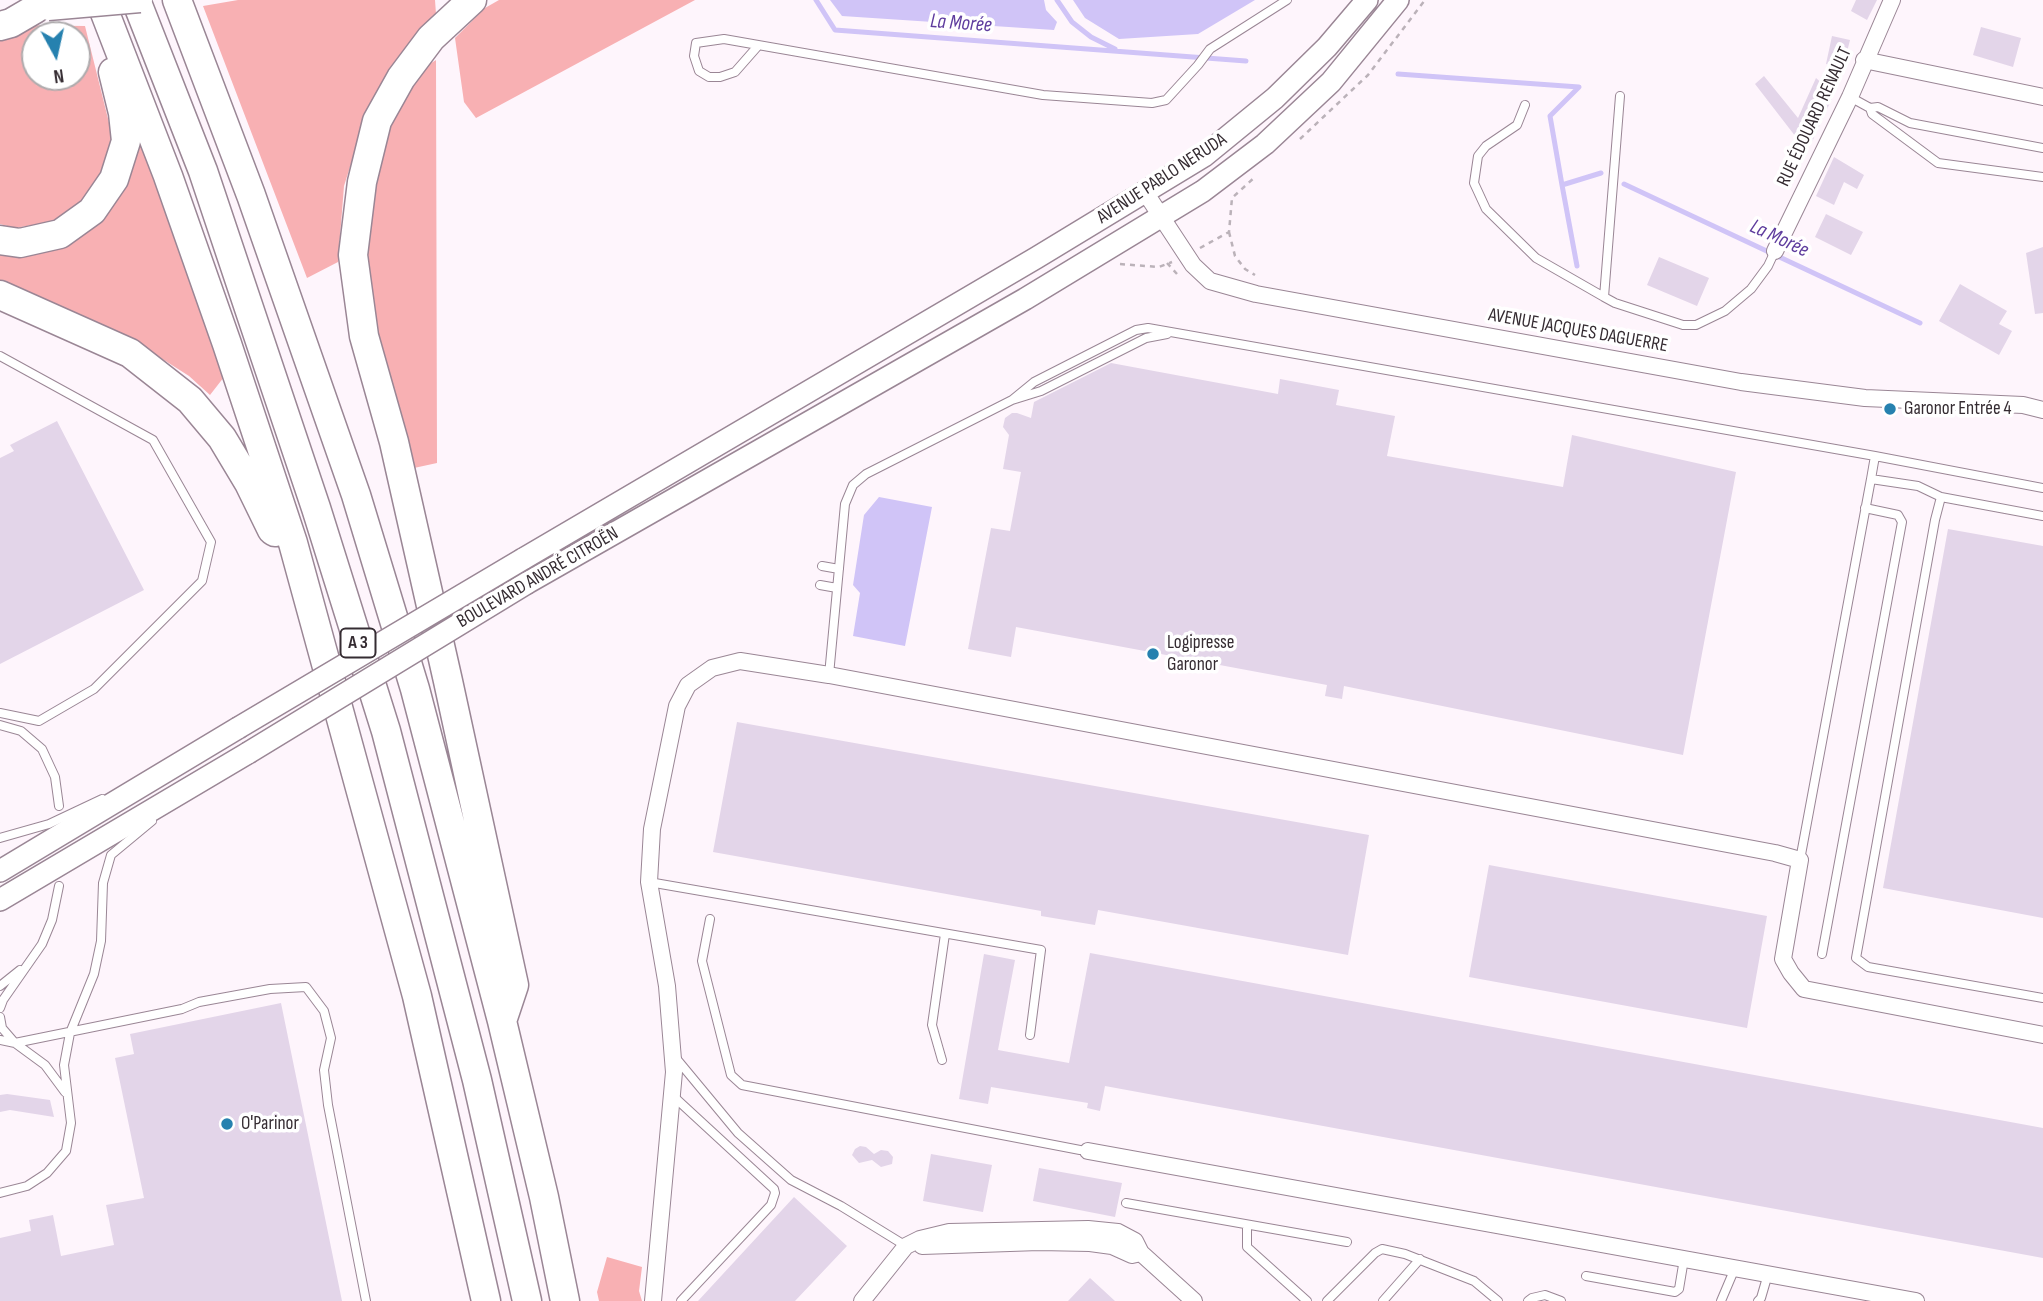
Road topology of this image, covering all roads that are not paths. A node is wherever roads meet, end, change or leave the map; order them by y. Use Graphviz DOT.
graph roads {
  1 [pos="100,0"];
  2 [pos="138,0"];
  3 [pos="177,0"];
  4 [pos="472,0"];
  5 [pos="1287,0"];
  6 [pos="1367,0"];
  7 [pos="1398,0"];
  8 [pos="1892,0"];
  9 [pos="41,9"];
  10 [pos="0,26"];
  11 [pos="118,45"];
  12 [pos="757,47"];
  13 [pos="1864,60"];
  14 [pos="1620,96"];
  15 [pos="1850,97"];
  16 [pos="2043,97"];
  17 [pos="1525,105"];
  18 [pos="1870,108"];
  19 [pos="2043,148"];
  20 [pos="2043,177"];
  21 [pos="1145,192"];
  22 [pos="1161,217"];
  23 [pos="0,240"];
  24 [pos="1775,251"];
  25 [pos="1036,258"];
  26 [pos="1081,265"];
  27 [pos="0,295"];
  28 [pos="1604,297"];
  29 [pos="0,356"];
  30 [pos="2043,400"];
  31 [pos="2023,405"];
  32 [pos="2043,410"];
  33 [pos="1875,456"];
  34 [pos="1871,479"];
  35 [pos="2043,488"];
  36 [pos="1941,497"];
  37 [pos="1865,508"];
  38 [pos="2043,516"];
  39 [pos="293,542"];
  40 [pos="822,566"];
  41 [pos="839,569"];
  42 [pos="820,585"];
  43 [pos="837,588"];
  44 [pos="828,674"];
  45 [pos="0,713"];
  46 [pos="0,725"];
  47 [pos="199,752"];
  48 [pos="226,766"];
  49 [pos="59,806"];
  50 [pos="0,838"];
  51 [pos="1800,860"];
  52 [pos="0,871"];
  53 [pos="649,882"];
  54 [pos="59,886"];
  55 [pos="0,900"];
  56 [pos="710,919"];
  57 [pos="945,934"];
  58 [pos="1822,954"];
  59 [pos="29,963"];
  60 [pos="0,986"];
  61 [pos="2043,998"];
  62 [pos="0,1008"];
  63 [pos="0,1017"];
  64 [pos="502,1021"];
  65 [pos="70,1032"];
  66 [pos="1030,1035"];
  67 [pos="2043,1035"];
  68 [pos="0,1040"];
  69 [pos="15,1043"];
  70 [pos="673,1055"];
  71 [pos="942,1060"];
  72 [pos="67,1095"];
  73 [pos="672,1095"];
  74 [pos="1084,1150"];
  75 [pos="0,1193"];
  76 [pos="1126,1203"];
  77 [pos="1247,1226"];
  78 [pos="1347,1242"];
  79 [pos="906,1246"];
  80 [pos="1420,1259"];
  81 [pos="1684,1259"];
  82 [pos="1735,1268"];
  83 [pos="1768,1274"];
  84 [pos="1586,1276"];
  85 [pos="1860,1296"];
  86 [pos="366,1301"];
  87 [pos="486,1301"];
  88 [pos="527,1301"];
  89 [pos="565,1301"];
  90 [pos="653,1301"];
  91 [pos="681,1301"];
  92 [pos="862,1301"];
  93 [pos="1194,1301"];
  94 [pos="1307,1301"];
  95 [pos="1327,1301"];
  96 [pos="1382,1301"];
  97 [pos="1498,1301"];
  98 [pos="1528,1301"];
  99 [pos="1561,1301"];
  100 [pos="1721,1301"];
  101 [pos="1758,1301"];
  102 [pos="1916,1301"];
  1 -- 11 [label="highway"];
  2 -- 9 [label="main road, bridge"];
  2 -- 88 [label="highway, A 3"];
  3 -- 64 [label="highway, A 3"];
  4 -- 64 [label="highway"];
  5 -- 12 [label="lane"];
  6 -- 21 [label="main road, AVENUE PABLO NERUDA"];
  7 -- 22 [label="main road, AVENUE PABLO NERUDA"];
  8 -- 13 [label="street, RUE ÉDOUARD RENAULT"];
  9 -- 10 [label="highway"];
  11 -- 23 [label="highway"];
  11 -- 39 [label="highway"];
  12 -- 12 [label="lane"];
  13 -- 15 [label="street, RUE ÉDOUARD RENAULT"];
  13 -- 16 [label="street"];
  14 -- 28 [label="lane"];
  15 -- 18 [label="lane"];
  15 -- 24 [label="street, RUE ÉDOUARD RENAULT"];
  17 -- 28 [label="lane"];
  18 -- 19 [label="lane"];
  18 -- 20 [label="lane"];
  21 -- 22 [label="street, AVENUE JACQUES DAGUERRE"];
  21 -- 25 [label="main road, AVENUE PABLO NERUDA"];
  22 -- 26 [label="main road, AVENUE PABLO NERUDA"];
  22 -- 31 [label="street, AVENUE JACQUES DAGUERRE"];
  24 -- 28 [label="lane"];
  25 -- 47 [label="main road, BOULEVARD ANDRÉ CITROËN, bridge"];
  26 -- 48 [label="main road, BOULEVARD ANDRÉ CITROËN, bridge"];
  27 -- 39 [label="highway"];
  29 -- 45 [label="lane"];
  30 -- 31 [label="street, AVENUE JACQUES DAGUERRE"];
  31 -- 32 [label="street, AVENUE JACQUES DAGUERRE"];
  33 -- 34 [label="lane"];
  33 -- 35 [label="lane"];
  33 -- 41 [label="lane"];
  34 -- 36 [label="lane"];
  34 -- 37 [label="lane"];
  36 -- 38 [label="lane"];
  36 -- 61 [label="lane"];
  37 -- 51 [label="lane"];
  37 -- 58 [label="lane"];
  39 -- 87 [label="highway"];
  40 -- 41 [label="lane"];
  41 -- 43 [label="lane"];
  42 -- 43 [label="lane"];
  43 -- 44 [label="lane"];
  44 -- 51 [label="street"];
  44 -- 53 [label="street"];
  46 -- 49 [label="lane"];
  47 -- 50 [label="lane"];
  47 -- 52 [label="main road, BOULEVARD ANDRÉ CITROËN"];
  48 -- 55 [label="main road, BOULEVARD ANDRÉ CITROËN"];
  48 -- 65 [label="lane"];
  51 -- 67 [label="street"];
  53 -- 57 [label="lane"];
  53 -- 70 [label="street"];
  54 -- 59 [label="lane"];
  56 -- 74 [label="lane"];
  57 -- 66 [label="lane"];
  57 -- 71 [label="lane"];
  59 -- 60 [label="lane"];
  59 -- 62 [label="lane"];
  63 -- 69 [label="lane"];
  64 -- 89 [label="highway, A 3"];
  65 -- 69 [label="lane"];
  65 -- 72 [label="lane"];
  65 -- 86 [label="lane"];
  68 -- 69 [label="lane"];
  69 -- 72 [label="lane"];
  70 -- 73 [label="street"];
  70 -- 79 [label="lane"];
  72 -- 75 [label="lane"];
  73 -- 90 [label="street"];
  73 -- 91 [label="lane"];
  74 -- 81 [label="street"];
  76 -- 77 [label="lane"];
  77 -- 78 [label="lane"];
  77 -- 94 [label="lane"];
  79 -- 92 [label="street"];
  79 -- 93 [label="street"];
  80 -- 95 [label="lane"];
  80 -- 96 [label="lane"];
  80 -- 97 [label="lane"];
  81 -- 82 [label="street"];
  81 -- 84 [label="lane"];
  82 -- 83 [label="street"];
  82 -- 100 [label="lane"];
  83 -- 85 [label="street"];
  83 -- 101 [label="lane"];
  85 -- 102 [label="street"];
  98 -- 99 [label="lane"];
}
